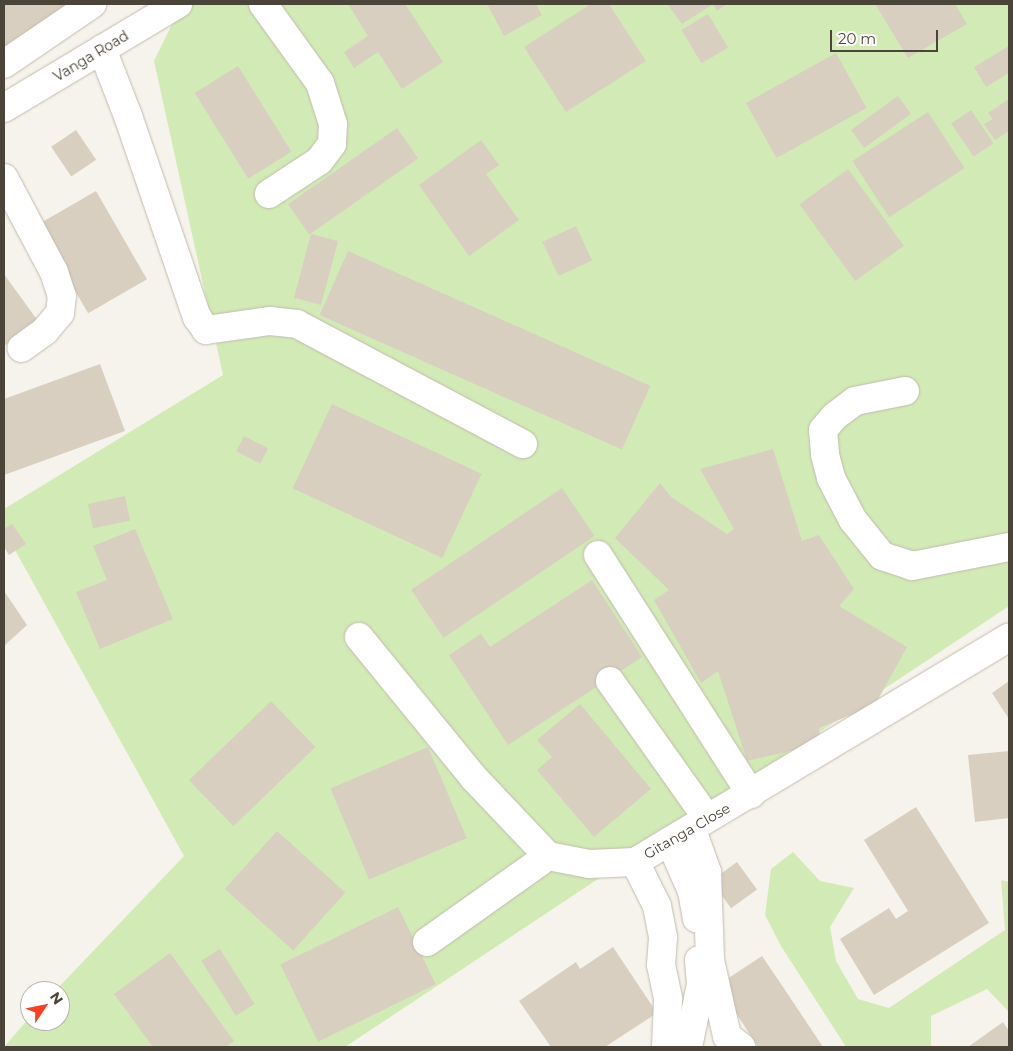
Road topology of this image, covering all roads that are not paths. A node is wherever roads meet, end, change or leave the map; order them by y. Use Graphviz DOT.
graph roads {
  1 [pos="92,4"];
  2 [pos="178,4"];
  3 [pos="263,4"];
  4 [pos="102,49"];
  5 [pos="4,64"];
  6 [pos="4,108"];
  7 [pos="4,178"];
  8 [pos="268,194"];
  9 [pos="22,348"];
  10 [pos="905,391"];
  11 [pos="523,444"];
  12 [pos="1009,547"];
  13 [pos="598,555"];
  14 [pos="1009,636"];
  15 [pos="359,637"];
  16 [pos="610,681"];
  17 [pos="751,794"];
  18 [pos="690,829"];
  19 [pos="548,856"];
  20 [pos="635,862"];
  21 [pos="428,942"];
  22 [pos="666,1047"];
  23 [pos="688,1047"];
  24 [pos="741,1047"];
  1 -- 5 [label="street"];
  2 -- 4 [label="street, Vanga Road"];
  3 -- 8 [label="street"];
  4 -- 6 [label="street, Vanga Road"];
  4 -- 11 [label="street"];
  7 -- 9 [label="street"];
  10 -- 12 [label="street"];
  13 -- 17 [label="street"];
  14 -- 17 [label="street, Gitanga Close"];
  15 -- 19 [label="street"];
  16 -- 18 [label="street"];
  17 -- 18 [label="street, Gitanga Close"];
  18 -- 20 [label="street, Gitanga Close"];
  18 -- 23 [label="street"];
  18 -- 24 [label="street"];
  19 -- 20 [label="street, Gitanga Close"];
  19 -- 21 [label="street"];
  20 -- 22 [label="street"];
}
